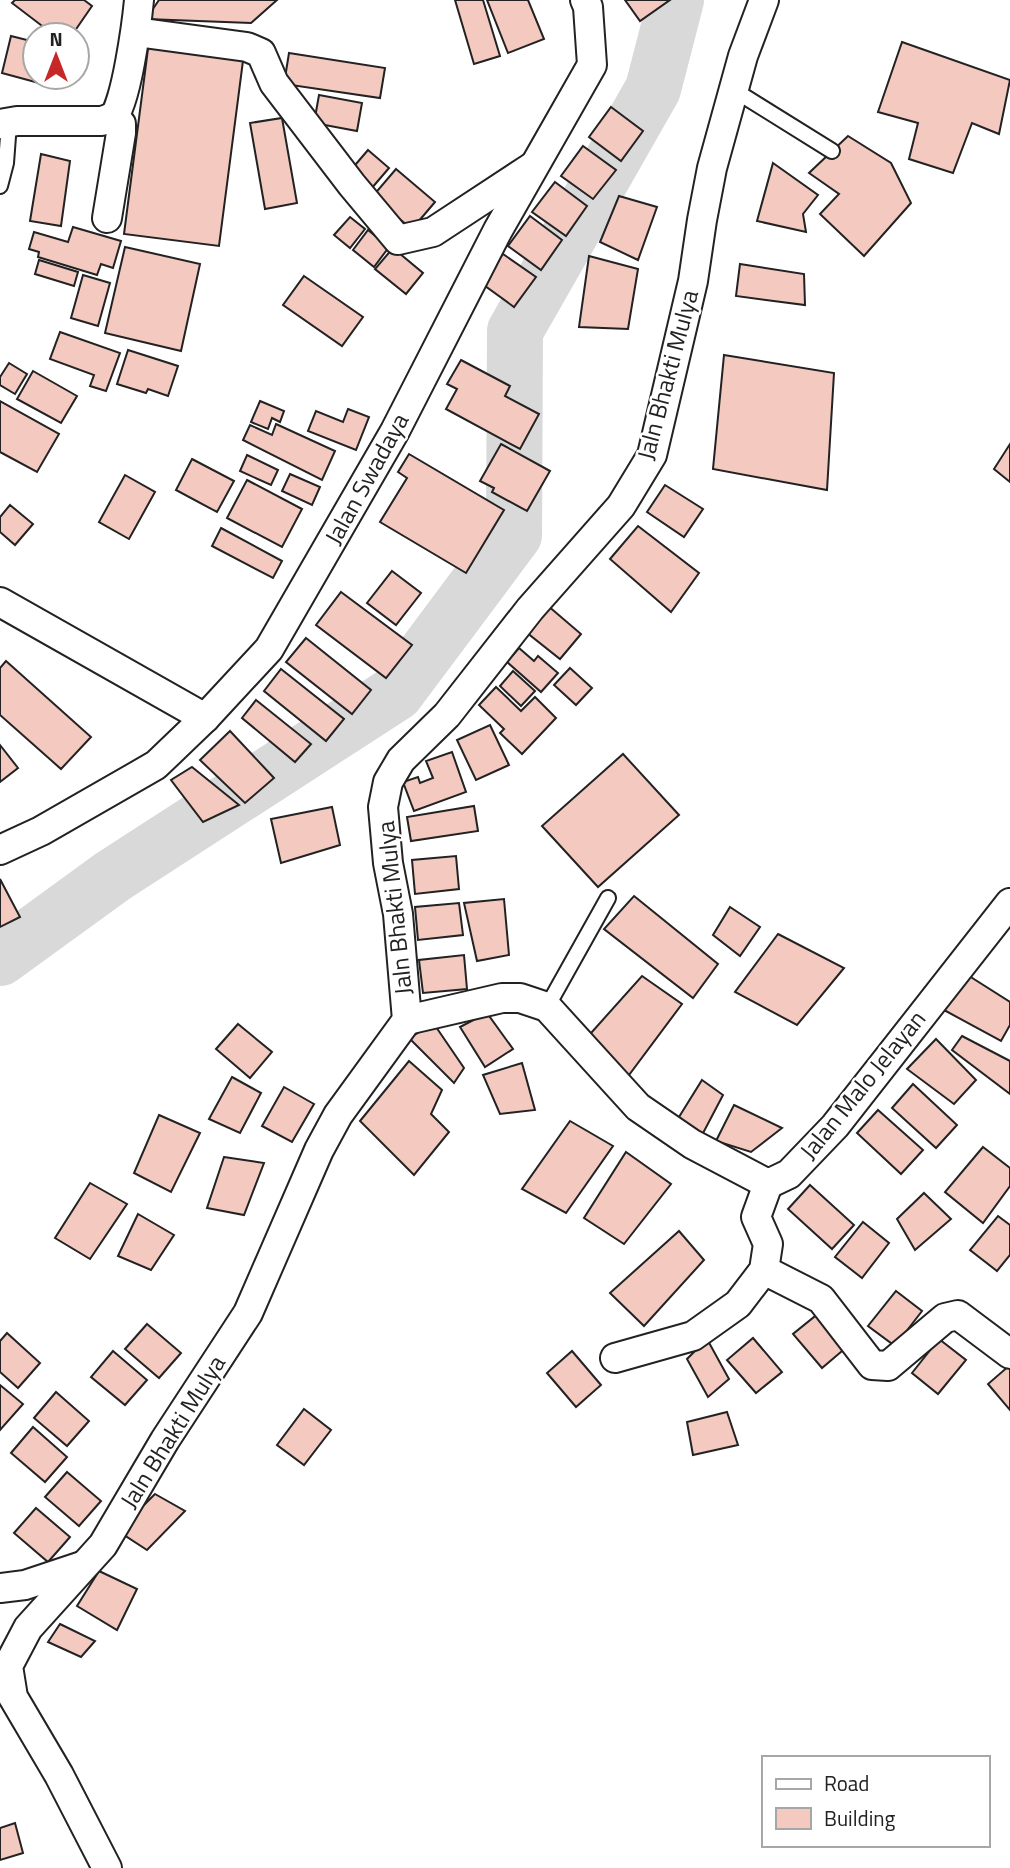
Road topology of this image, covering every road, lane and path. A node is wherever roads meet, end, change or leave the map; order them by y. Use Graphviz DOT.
graph roads {
  1 [pos="139,0"];
  2 [pos="585,0"];
  3 [pos="764,0"];
  4 [pos="136,32"];
  5 [pos="734,90"];
  6 [pos="113,117"];
  7 [pos="4,123"];
  8 [pos="832,150"];
  9 [pos="536,164"];
  10 [pos="0,186"];
  11 [pos="107,218"];
  12 [pos="0,602"];
  13 [pos="205,718"];
  14 [pos="0,850"];
  15 [pos="608,898"];
  16 [pos="1010,903"];
  17 [pos="547,1007"];
  18 [pos="407,1020"];
  19 [pos="768,1184"];
  20 [pos="764,1270"];
  21 [pos="1010,1354"];
  22 [pos="615,1359"];
  23 [pos="85,1565"];
  24 [pos="0,1588"];
  25 [pos="91,1854"];
  26 [pos="107,1868"];
  1 -- 4 [label="street"];
  2 -- 9 [label="street, Jalan Swadaya"];
  3 -- 5 [label="street, Jaln Bhakti Mulya"];
  4 -- 6 [label="street"];
  4 -- 9 [label="street"];
  5 -- 8 [label="lane"];
  5 -- 18 [label="street, Jaln Bhakti Mulya"];
  6 -- 7 [label="street"];
  6 -- 11 [label="street"];
  7 -- 10 [label="lane"];
  9 -- 13 [label="street, Jalan Swadaya"];
  12 -- 13 [label="street"];
  13 -- 14 [label="street, Jalan Swadaya"];
  15 -- 17 [label="lane"];
  16 -- 19 [label="street, Jalan Malo Jelayan"];
  17 -- 18 [label="street"];
  17 -- 19 [label="street"];
  18 -- 23 [label="street, Jaln Bhakti Mulya"];
  19 -- 20 [label="street"];
  20 -- 21 [label="street"];
  20 -- 22 [label="street"];
  23 -- 24 [label="street"];
  23 -- 25 [label="street, Jaln Bhakti Mulya"];
  25 -- 26 [label="street, Jaln Bhakti Mulya"];
}
